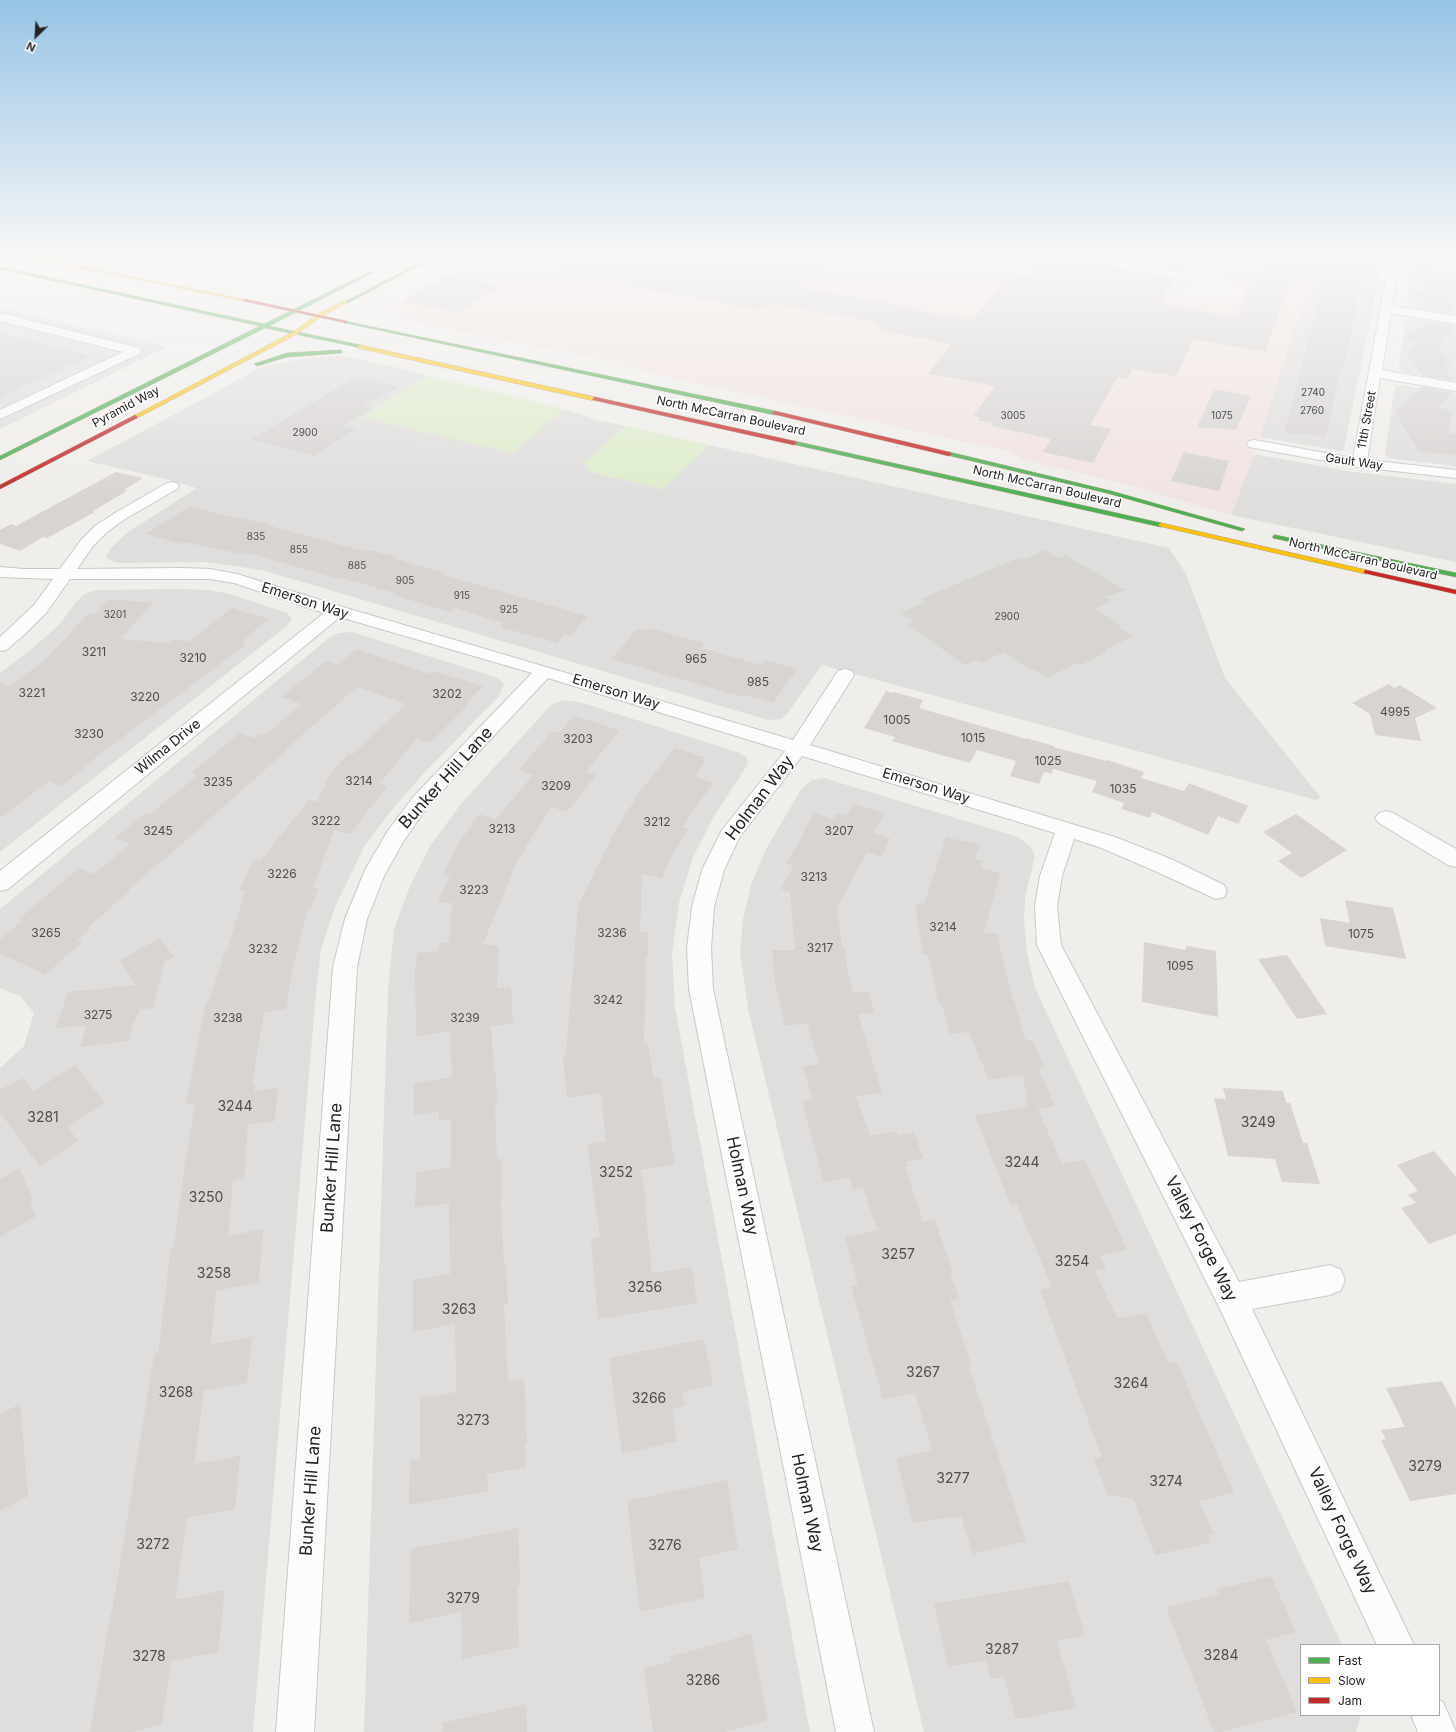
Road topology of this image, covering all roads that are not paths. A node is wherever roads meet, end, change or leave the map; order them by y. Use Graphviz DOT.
graph roads {
  1 [pos="87,339"];
  2 [pos="237,339"];
  3 [pos="284,339"];
  4 [pos="321,339"];
  5 [pos="425,339"];
  6 [pos="1381,339"];
  7 [pos="397,356"];
  8 [pos="1375,373"];
  9 [pos="1456,387"];
  10 [pos="186,390"];
  11 [pos="0,415"];
  12 [pos="1254,444"];
  13 [pos="0,458"];
  14 [pos="972,459"];
  15 [pos="876,461"];
  16 [pos="920,461"];
  17 [pos="1359,463"];
  18 [pos="956,465"];
  19 [pos="1456,474"];
  20 [pos="172,486"];
  21 [pos="0,487"];
  22 [pos="0,572"];
  23 [pos="64,574"];
  24 [pos="1456,576"];
  25 [pos="1456,592"];
  26 [pos="337,611"];
  27 [pos="0,646"];
  28 [pos="544,670"];
  29 [pos="845,675"];
  30 [pos="798,748"];
  31 [pos="1386,818"];
  32 [pos="1068,829"];
  33 [pos="1456,859"];
  34 [pos="0,883"];
  35 [pos="1216,891"];
  36 [pos="1330,1280"];
  37 [pos="1231,1298"];
  38 [pos="1396,1644"];
  39 [pos="1430,1716"];
  40 [pos="295,1732"];
  41 [pos="855,1732"];
  42 [pos="1438,1732"];
  1 -- 11 [label="street"];
  2 -- 13 [label="main road, Pyramid Way"];
  3 -- 10 [label="main road, Pyramid Way"];
  4 -- 7 [label="main road, North McCarran Boulevard"];
  5 -- 14 [label="main road, North McCarran Boulevard"];
  6 -- 8 [label="street, 11th Street"];
  7 -- 10 [label="main road"];
  7 -- 15 [label="main road, North McCarran Boulevard"];
  8 -- 9 [label="street"];
  8 -- 17 [label="street, 11th Street"];
  10 -- 21 [label="main road, Pyramid Way"];
  12 -- 17 [label="street, Gault Way"];
  14 -- 18 [label="main road"];
  14 -- 24 [label="main road, North McCarran Boulevard"];
  15 -- 16 [label="main road"];
  15 -- 25 [label="main road, North McCarran Boulevard"];
  17 -- 19 [label="street, Gault Way"];
  20 -- 23 [label="street"];
  22 -- 23 [label="street, Emerson Way"];
  23 -- 26 [label="street, Emerson Way"];
  23 -- 27 [label="street"];
  26 -- 28 [label="street, Emerson Way"];
  26 -- 34 [label="street, Wilma Drive"];
  28 -- 30 [label="street, Emerson Way"];
  28 -- 40 [label="street, Bunker Hill Lane"];
  29 -- 30 [label="street, Holman Way"];
  30 -- 32 [label="street, Emerson Way"];
  30 -- 41 [label="street, Holman Way"];
  31 -- 33 [label="street"];
  32 -- 35 [label="street, Emerson Way"];
  32 -- 37 [label="street, Valley Forge Way"];
  36 -- 37 [label="street"];
  37 -- 38 [label="street, Valley Forge Way"];
  39 -- 42 [label="street"];
}
